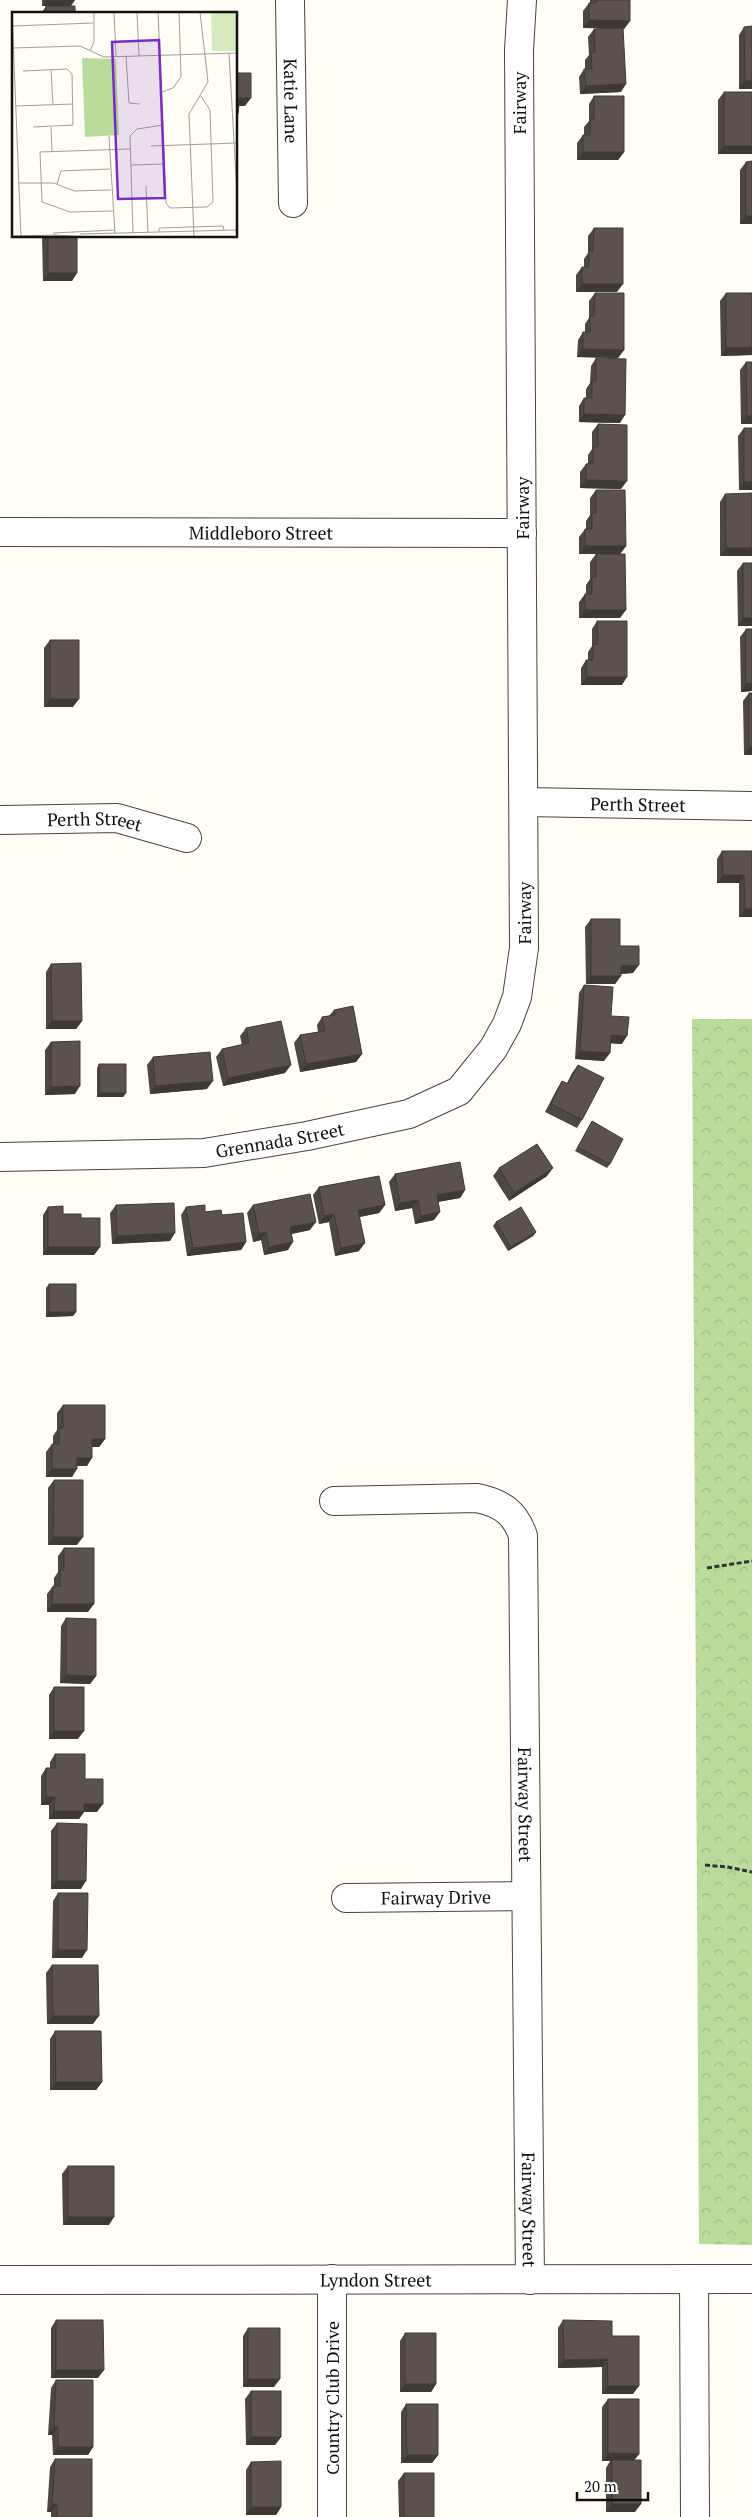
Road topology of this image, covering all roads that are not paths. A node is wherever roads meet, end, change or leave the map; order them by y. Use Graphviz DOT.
graph roads {
  1 [pos="290,0"];
  2 [pos="522,0"];
  3 [pos="293,202"];
  4 [pos="0,532"];
  5 [pos="522,533"];
  6 [pos="524,802"];
  7 [pos="752,806"];
  8 [pos="0,820"];
  9 [pos="187,838"];
  10 [pos="511,1014"];
  11 [pos="0,1157"];
  12 [pos="334,1500"];
  13 [pos="526,1896"];
  14 [pos="346,1898"];
  15 [pos="332,2279"];
  16 [pos="694,2279"];
  17 [pos="752,2279"];
  18 [pos="0,2280"];
  19 [pos="530,2280"];
  20 [pos="332,2517"];
  21 [pos="695,2517"];
  1 -- 3 [label="street, Katie Lane"];
  2 -- 5 [label="street, Fairway"];
  4 -- 5 [label="street, Middleboro Street"];
  5 -- 6 [label="street, Fairway"];
  6 -- 7 [label="street, Perth Street"];
  6 -- 10 [label="street, Fairway"];
  8 -- 9 [label="street, Perth Street"];
  10 -- 11 [label="street, Grennada Street"];
  12 -- 13 [label="street, Fairway Street"];
  13 -- 14 [label="street, Fairway Drive"];
  13 -- 19 [label="street, Fairway Street"];
  15 -- 18 [label="street, Lyndon Street"];
  15 -- 19 [label="street, Lyndon Street"];
  15 -- 20 [label="street, Country Club Drive"];
  16 -- 17 [label="street, Lyndon Street"];
  16 -- 19 [label="street, Lyndon Street"];
  16 -- 21 [label="street"];
}
